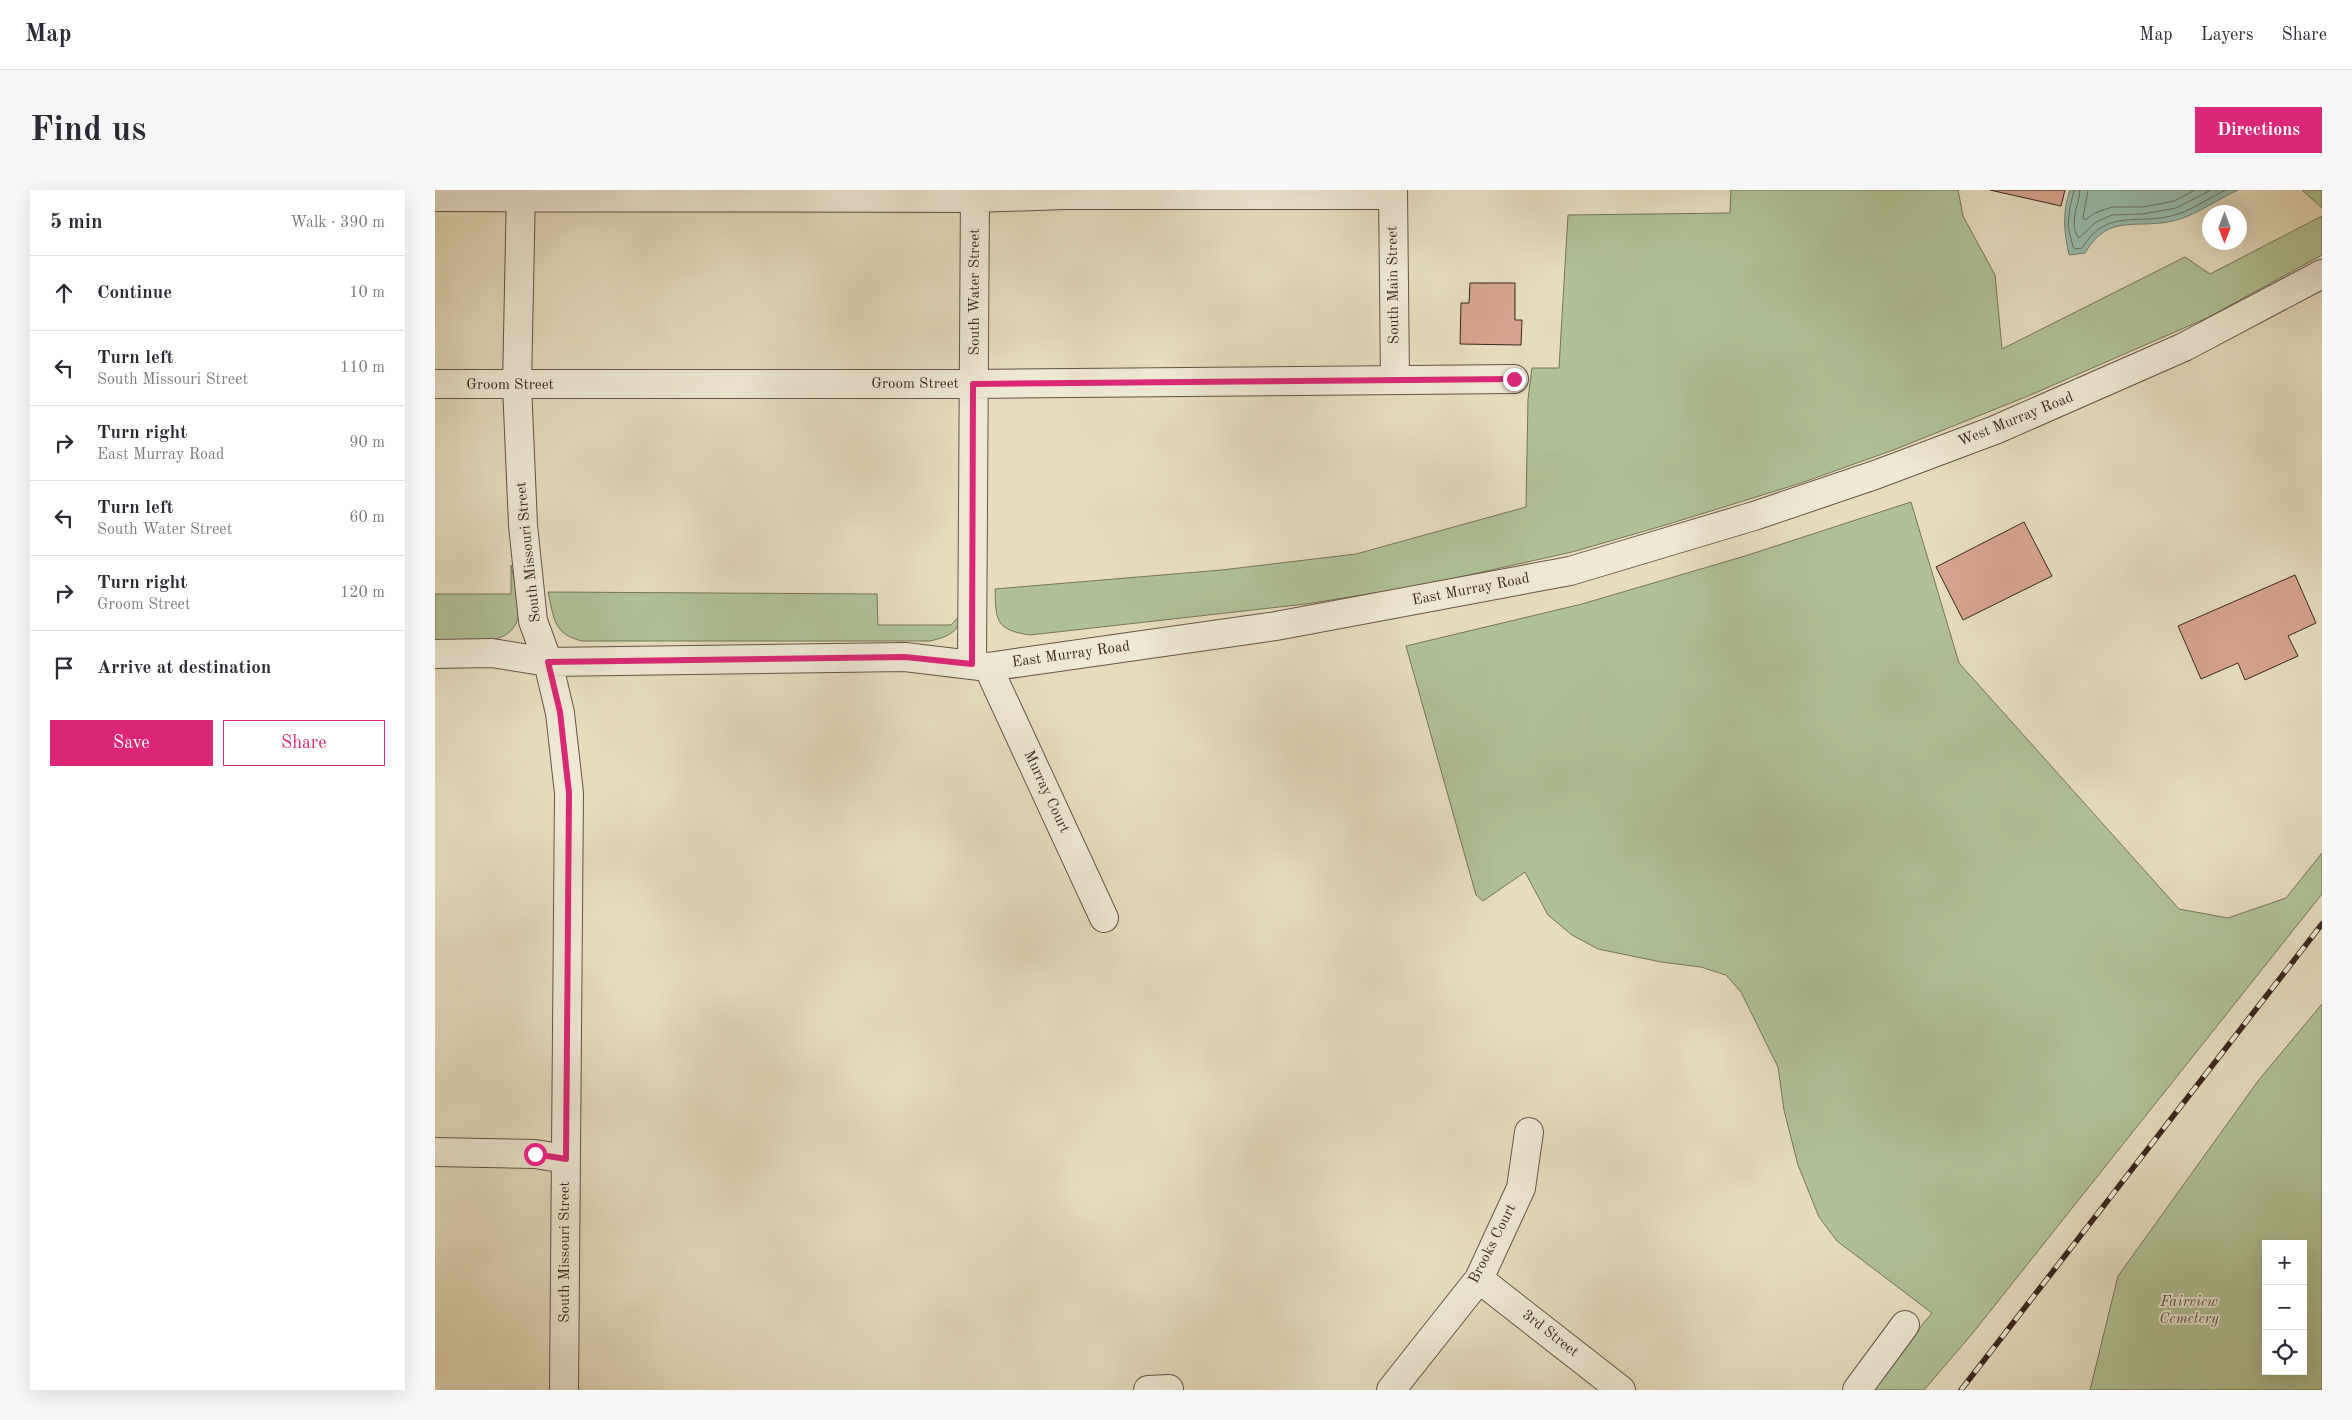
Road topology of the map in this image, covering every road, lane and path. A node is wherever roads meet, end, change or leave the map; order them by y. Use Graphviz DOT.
graph roads {
  1 [pos="521,193"];
  2 [pos="1393,193"];
  3 [pos="975,194"];
  4 [pos="435,197"];
  5 [pos="2322,274"];
  6 [pos="1514,379"];
  7 [pos="1395,380"];
  8 [pos="435,384"];
  9 [pos="973,384"];
  10 [pos="517,385"];
  11 [pos="1697,534"];
  12 [pos="435,654"];
  13 [pos="548,662"];
  14 [pos="980,665"];
  15 [pos="1104,918"];
  16 [pos="1529,1132"];
  17 [pos="435,1152"];
  18 [pos="566,1159"];
  19 [pos="1479,1279"];
  20 [pos="1905,1325"];
  21 [pos="564,1390"];
  22 [pos="1148,1390"];
  23 [pos="1169,1390"];
  24 [pos="1391,1390"];
  25 [pos="1621,1390"];
  26 [pos="1857,1390"];
  1 -- 3 [label="street"];
  1 -- 4 [label="street"];
  1 -- 10 [label="street, South Missouri Street"];
  2 -- 3 [label="street"];
  2 -- 7 [label="street, South Main Street"];
  3 -- 9 [label="street, South Water Street"];
  5 -- 11 [label="street, West Murray Road"];
  6 -- 7 [label="street, Groom Street"];
  7 -- 9 [label="street, Groom Street"];
  8 -- 10 [label="street, Groom Street"];
  9 -- 10 [label="street, Groom Street"];
  9 -- 14 [label="street, South Water Street"];
  10 -- 13 [label="street, South Missouri Street"];
  11 -- 14 [label="street, East Murray Road"];
  12 -- 13 [label="street, East Murray Road"];
  13 -- 14 [label="street, East Murray Road"];
  13 -- 18 [label="street, South Missouri Street"];
  14 -- 15 [label="street, Murray Court"];
  16 -- 19 [label="street, Brooks Court"];
  17 -- 18 [label="street"];
  18 -- 21 [label="street, South Missouri Street"];
  19 -- 24 [label="street, Brooks Court"];
  19 -- 25 [label="street, 3rd Street"];
  20 -- 26 [label="street"];
  22 -- 23 [label="street"];
}
